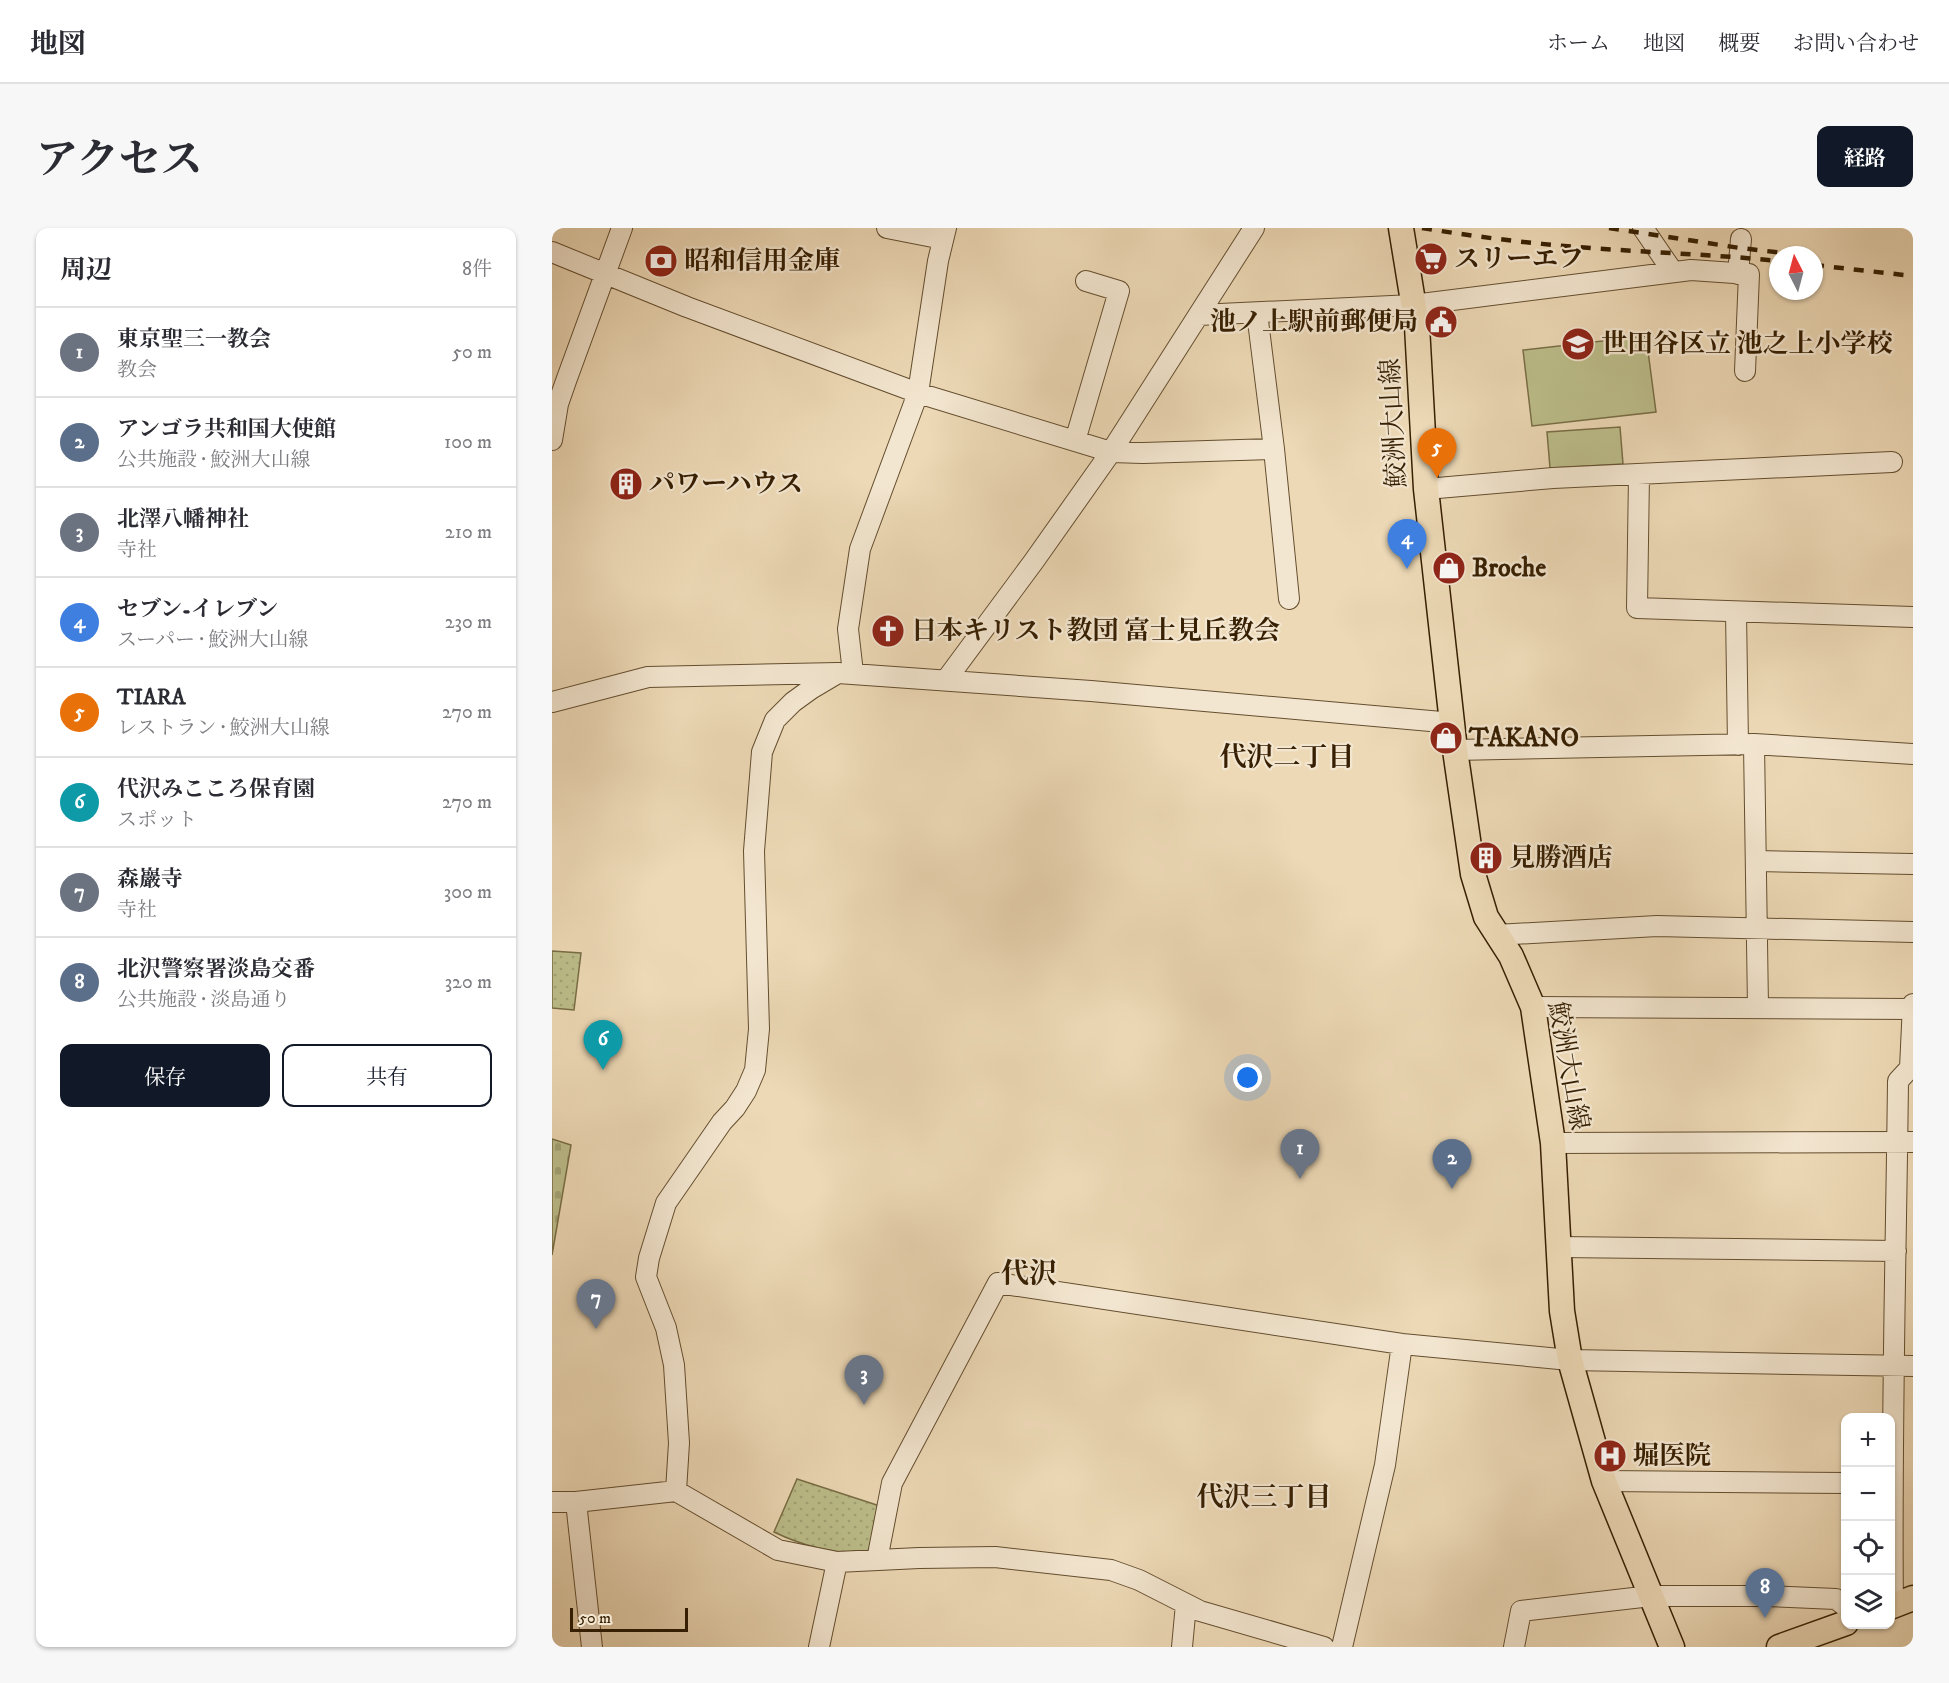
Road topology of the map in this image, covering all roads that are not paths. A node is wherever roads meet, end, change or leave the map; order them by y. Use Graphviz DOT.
graph roads {
  1 [pos="622,228"];
  2 [pos="887,228"];
  3 [pos="1254,228"];
  4 [pos="1643,228"];
  5 [pos="944,234"];
  6 [pos="1403,234"];
  7 [pos="1741,239"];
  8 [pos="552,252"];
  9 [pos="1673,272"];
  10 [pos="604,274"];
  11 [pos="1738,274"];
  12 [pos="1086,281"];
  13 [pos="1413,305"];
  14 [pos="1257,314"];
  15 [pos="1199,315"];
  16 [pos="1745,371"];
  17 [pos="918,393"];
  18 [pos="555,403"];
  19 [pos="552,440"];
  20 [pos="1075,441"];
  21 [pos="1274,449"];
  22 [pos="1111,452"];
  23 [pos="1892,462"];
  24 [pos="1639,475"];
  25 [pos="1426,489"];
  26 [pos="1289,599"];
  27 [pos="1736,612"];
  28 [pos="1913,617"];
  29 [pos="846,673"];
  30 [pos="946,680"];
  31 [pos="552,702"];
  32 [pos="1453,723"];
  33 [pos="1746,744"];
  34 [pos="1455,750"];
  35 [pos="1913,754"];
  36 [pos="1756,861"];
  37 [pos="1913,864"];
  38 [pos="1757,927"];
  39 [pos="1913,932"];
  40 [pos="1496,935"];
  41 [pos="1533,1006"];
  42 [pos="1913,1006"];
  43 [pos="1758,1007"];
  44 [pos="1905,1142"];
  45 [pos="1553,1143"];
  46 [pos="1559,1248"];
  47 [pos="1896,1251"];
  48 [pos="1401,1344"];
  49 [pos="1570,1360"];
  50 [pos="1904,1366"];
  51 [pos="1893,1467"];
  52 [pos="1604,1481"];
  53 [pos="1841,1483"];
  54 [pos="676,1491"];
  55 [pos="552,1502"];
  56 [pos="576,1502"];
  57 [pos="1893,1521"];
  58 [pos="878,1560"];
  59 [pos="837,1562"];
  60 [pos="1651,1596"];
  61 [pos="1841,1603"];
  62 [pos="1899,1604"];
  63 [pos="1186,1605"];
  64 [pos="1841,1624"];
  65 [pos="592,1647"];
  66 [pos="819,1647"];
  67 [pos="1182,1647"];
  68 [pos="1324,1647"];
  69 [pos="1342,1647"];
  70 [pos="1514,1647"];
  71 [pos="1672,1647"];
  72 [pos="1779,1647"];
  1 -- 10 [label="street"];
  2 -- 5 [label="street"];
  3 -- 15 [label="street"];
  4 -- 9 [label="street"];
  5 -- 17 [label="street"];
  6 -- 13 [label="main road, 鮫洲大山線"];
  7 -- 11 [label="street"];
  8 -- 10 [label="street"];
  9 -- 11 [label="street"];
  9 -- 13 [label="street"];
  10 -- 17 [label="street"];
  10 -- 18 [label="street"];
  11 -- 16 [label="street"];
  12 -- 20 [label="street"];
  13 -- 14 [label="street"];
  13 -- 25 [label="main road, 鮫洲大山線"];
  14 -- 15 [label="street"];
  14 -- 21 [label="street"];
  15 -- 22 [label="street"];
  17 -- 20 [label="street"];
  17 -- 29 [label="street"];
  18 -- 19 [label="street"];
  20 -- 22 [label="street"];
  21 -- 22 [label="street"];
  21 -- 26 [label="street"];
  22 -- 30 [label="street"];
  23 -- 24 [label="street"];
  24 -- 25 [label="street"];
  24 -- 27 [label="street"];
  25 -- 32 [label="main road, 鮫洲大山線"];
  27 -- 28 [label="street"];
  27 -- 33 [label="street"];
  29 -- 30 [label="street"];
  29 -- 31 [label="street"];
  29 -- 54 [label="street"];
  30 -- 32 [label="street"];
  32 -- 34 [label="main road, 鮫洲大山線"];
  33 -- 34 [label="street"];
  33 -- 35 [label="street"];
  33 -- 36 [label="street"];
  34 -- 40 [label="main road, 鮫洲大山線"];
  36 -- 37 [label="street"];
  36 -- 38 [label="street"];
  38 -- 39 [label="street"];
  38 -- 40 [label="street"];
  38 -- 43 [label="street"];
  40 -- 41 [label="main road, 鮫洲大山線"];
  41 -- 43 [label="street"];
  41 -- 45 [label="main road, 鮫洲大山線"];
  42 -- 43 [label="street"];
  42 -- 44 [label="street"];
  44 -- 45 [label="street"];
  44 -- 47 [label="street"];
  45 -- 46 [label="main road, 鮫洲大山線"];
  46 -- 47 [label="street"];
  46 -- 49 [label="main road, 鮫洲大山線"];
  47 -- 50 [label="street"];
  48 -- 49 [label="street"];
  48 -- 58 [label="street"];
  48 -- 69 [label="street"];
  49 -- 50 [label="street"];
  49 -- 52 [label="main road, 鮫洲大山線"];
  50 -- 51 [label="street"];
  52 -- 53 [label="street"];
  52 -- 60 [label="main road, 鮫洲大山線"];
  54 -- 56 [label="street"];
  54 -- 59 [label="street"];
  55 -- 56 [label="street"];
  56 -- 65 [label="street"];
  57 -- 62 [label="street"];
  58 -- 59 [label="street"];
  58 -- 63 [label="street"];
  59 -- 66 [label="street"];
  60 -- 61 [label="street"];
  60 -- 70 [label="street"];
  60 -- 71 [label="main road, 鮫洲大山線"];
  63 -- 67 [label="street"];
  63 -- 68 [label="street"];
  64 -- 72 [label="main road"];
}
